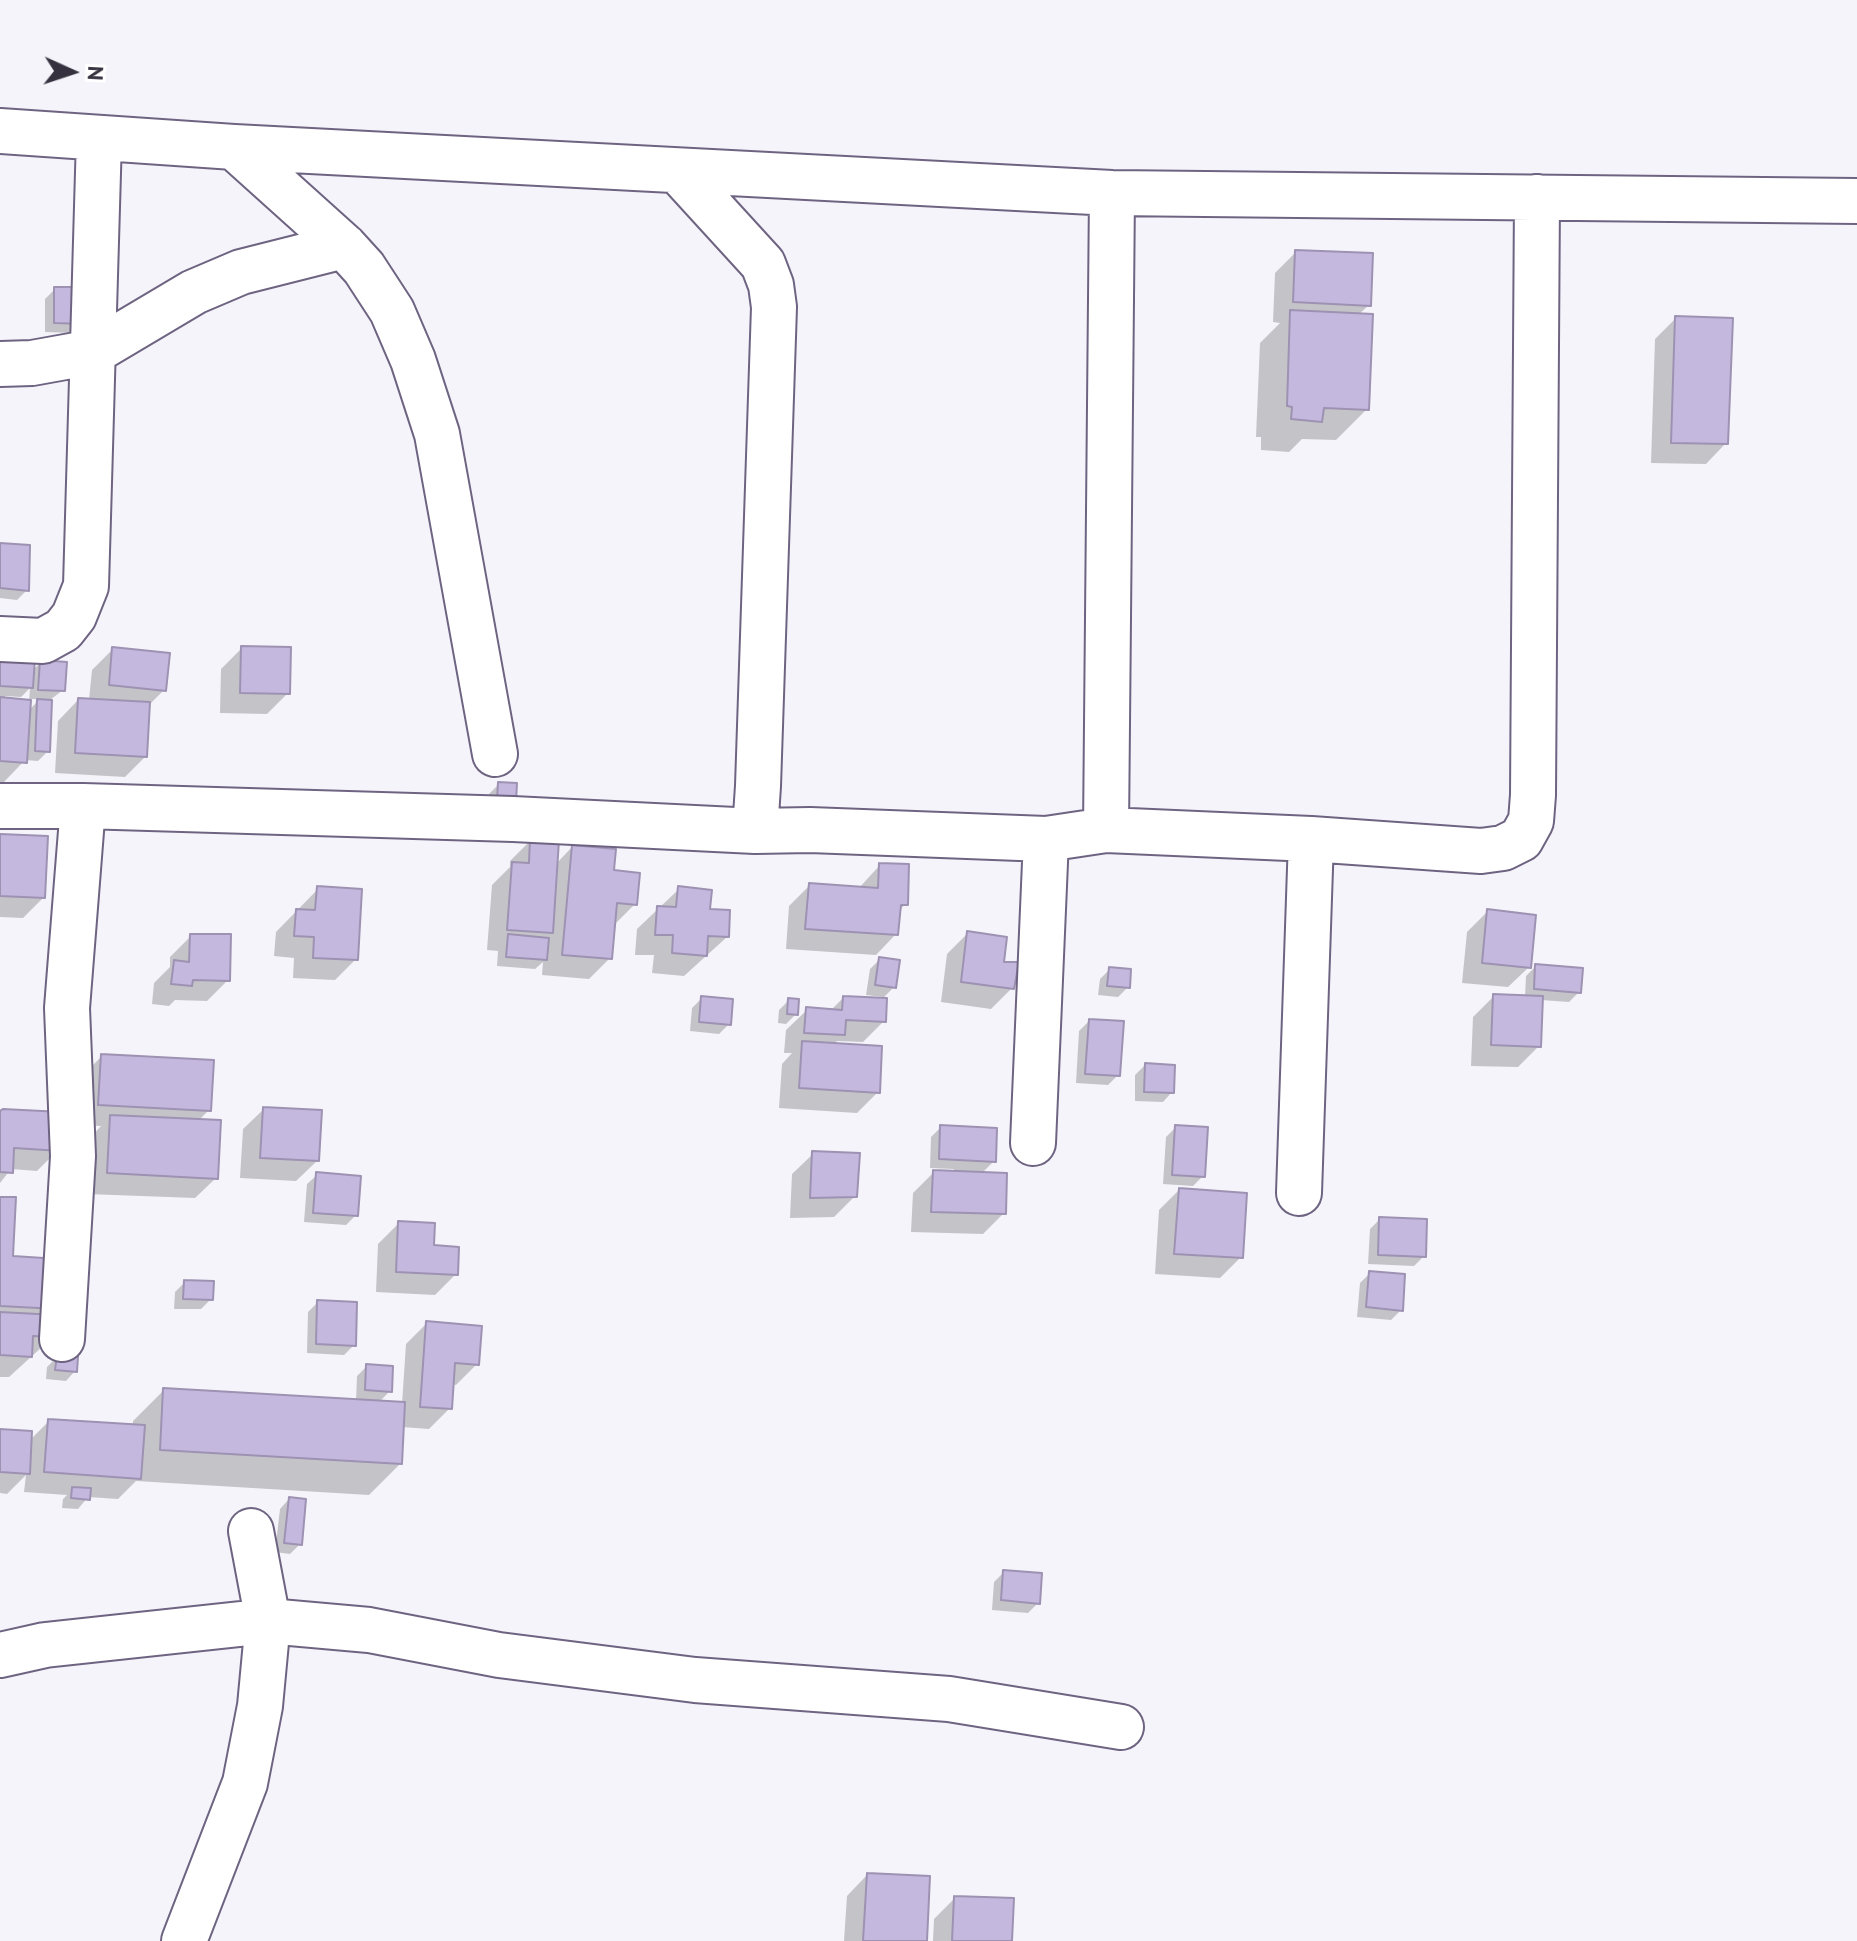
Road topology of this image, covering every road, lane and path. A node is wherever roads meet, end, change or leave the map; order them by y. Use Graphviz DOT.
graph roads {
  1 [pos="0,131"];
  2 [pos="99,138"];
  3 [pos="234,147"];
  4 [pos="678,171"];
  5 [pos="1112,193"];
  6 [pos="1537,197"];
  7 [pos="1856,198"];
  8 [pos="344,246"];
  9 [pos="93,352"];
  10 [pos="0,364"];
  11 [pos="0,639"];
  12 [pos="495,754"];
  13 [pos="0,806"];
  14 [pos="83,806"];
  15 [pos="1106,830"];
  16 [pos="755,831"];
  17 [pos="1046,839"];
  18 [pos="1311,839"];
  19 [pos="1033,1143"];
  20 [pos="1299,1193"];
  21 [pos="62,1339"];
  22 [pos="251,1531"];
  23 [pos="268,1621"];
  24 [pos="0,1655"];
  25 [pos="1121,1727"];
  26 [pos="184,1941"];
  1 -- 2 [label="street"];
  2 -- 3 [label="street"];
  2 -- 9 [label="street"];
  3 -- 4 [label="street"];
  3 -- 8 [label="street"];
  4 -- 5 [label="street"];
  4 -- 16 [label="street"];
  5 -- 6 [label="street"];
  5 -- 15 [label="street"];
  6 -- 7 [label="street"];
  6 -- 18 [label="street"];
  8 -- 9 [label="street"];
  8 -- 12 [label="street"];
  9 -- 10 [label="street"];
  9 -- 11 [label="street"];
  13 -- 14 [label="street"];
  14 -- 16 [label="street"];
  14 -- 21 [label="street"];
  15 -- 17 [label="street"];
  15 -- 18 [label="street"];
  16 -- 17 [label="street"];
  17 -- 19 [label="street"];
  18 -- 20 [label="street"];
  22 -- 23 [label="street"];
  23 -- 24 [label="street"];
  23 -- 25 [label="street"];
  23 -- 26 [label="street"];
}
